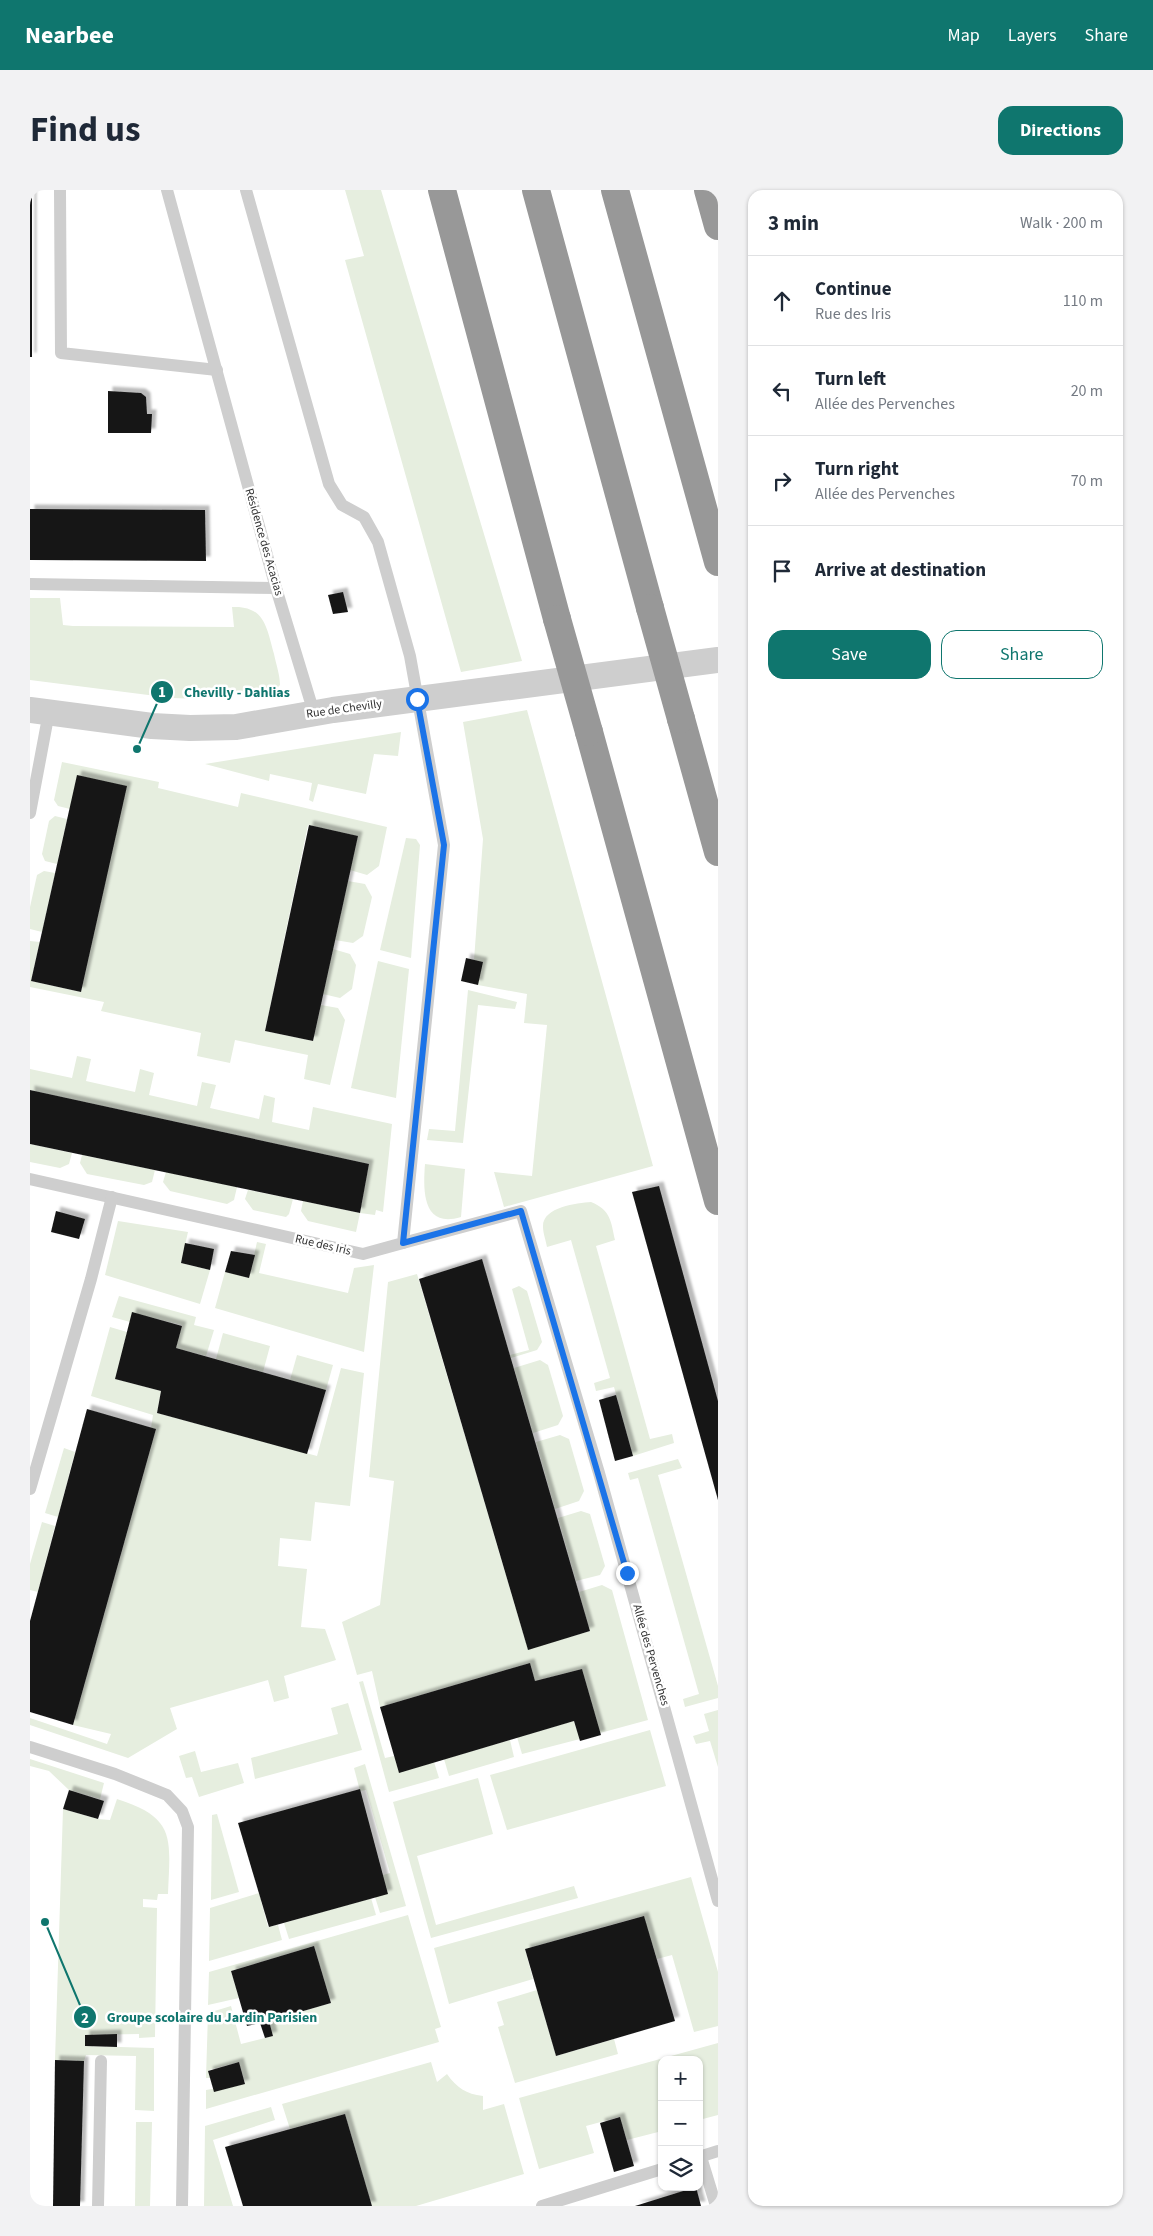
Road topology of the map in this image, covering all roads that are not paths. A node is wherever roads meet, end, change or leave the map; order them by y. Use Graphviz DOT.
graph roads {
  1 [pos="60,190"];
  2 [pos="167,190"];
  3 [pos="246,190"];
  4 [pos="442,190"];
  5 [pos="536,190"];
  6 [pos="616,190"];
  7 [pos="708,190"];
  8 [pos="718,226"];
  9 [pos="217,370"];
  10 [pos="718,562"];
  11 [pos="30,584"];
  12 [pos="276,588"];
  13 [pos="718,660"];
  14 [pos="417,699"];
  15 [pos="39,711"];
  16 [pos="314,713"];
  17 [pos="30,813"];
  18 [pos="718,852"];
  19 [pos="30,1179"];
  20 [pos="112,1197"];
  21 [pos="718,1201"];
  22 [pos="403,1243"];
  23 [pos="30,1489"];
  24 [pos="30,1746"];
  25 [pos="718,1901"];
  26 [pos="101,2060"];
  27 [pos="718,2151"];
  28 [pos="703,2156"];
  29 [pos="703,2166"];
  30 [pos="658,2170"];
  31 [pos="98,2206"];
  32 [pos="182,2206"];
  33 [pos="542,2206"];
  34 [pos="716,2206"];
  1 -- 9 [label="lane"];
  2 -- 9 [label="lane, Résidence des Acacias"];
  3 -- 14 [label="lane"];
  4 -- 21 [label="highway, bridge"];
  5 -- 18 [label="highway, bridge"];
  6 -- 10 [label="highway"];
  7 -- 8 [label="highway"];
  9 -- 12 [label="lane, Résidence des Acacias"];
  11 -- 12 [label="lane"];
  12 -- 16 [label="lane, Résidence des Acacias"];
  13 -- 14 [label="street, Rue de Chevilly"];
  14 -- 16 [label="street, Rue de Chevilly"];
  14 -- 22 [label="lane"];
  15 -- 16 [label="street, Rue de Chevilly"];
  15 -- 17 [label="lane"];
  19 -- 20 [label="lane, Rue des Iris"];
  20 -- 22 [label="lane, Rue des Iris"];
  20 -- 23 [label="lane"];
  22 -- 25 [label="lane, Allée des Pervenches"];
  24 -- 32 [label="lane"];
  26 -- 31 [label="lane"];
  27 -- 28 [label="lane"];
  29 -- 34 [label="lane"];
  30 -- 33 [label="lane"];
}
